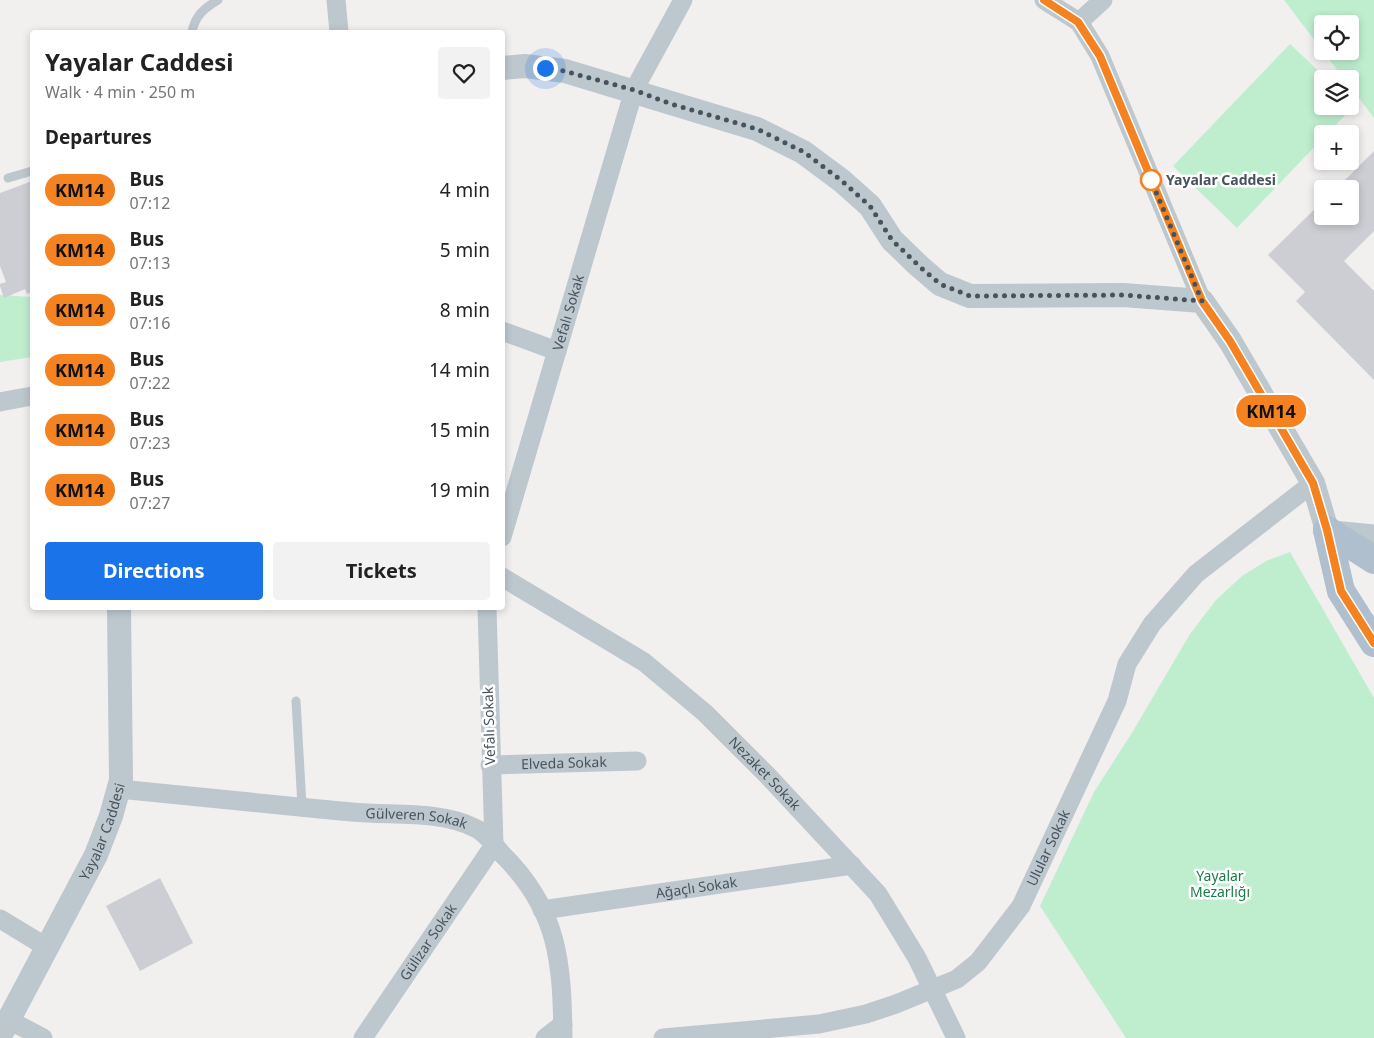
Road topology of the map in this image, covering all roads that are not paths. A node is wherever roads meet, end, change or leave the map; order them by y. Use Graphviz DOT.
graph roads {
  1 [pos="218,0"];
  2 [pos="336,0"];
  3 [pos="683,0"];
  4 [pos="1044,0"];
  5 [pos="1103,0"];
  6 [pos="1078,22"];
  7 [pos="193,30"];
  8 [pos="339,30"];
  9 [pos="505,68"];
  10 [pos="634,90"];
  11 [pos="30,172"];
  12 [pos="8,178"];
  13 [pos="1202,301"];
  14 [pos="505,332"];
  15 [pos="557,351"];
  16 [pos="30,396"];
  17 [pos="0,402"];
  18 [pos="1313,483"];
  19 [pos="505,526"];
  20 [pos="1327,530"];
  21 [pos="1374,534"];
  22 [pos="1374,560"];
  23 [pos="505,579"];
  24 [pos="119,610"];
  25 [pos="487,610"];
  26 [pos="1374,643"];
  27 [pos="296,701"];
  28 [pos="637,761"];
  29 [pos="490,765"];
  30 [pos="118,789"];
  31 [pos="302,806"];
  32 [pos="494,845"];
  33 [pos="852,865"];
  34 [pos="542,910"];
  35 [pos="0,918"];
  36 [pos="48,948"];
  37 [pos="933,990"];
  38 [pos="4,1028"];
  39 [pos="563,1031"];
  40 [pos="42,1038"];
  41 [pos="363,1038"];
  42 [pos="544,1038"];
  43 [pos="663,1038"];
  44 [pos="956,1038"];
  1 -- 7 [label="lane"];
  2 -- 8 [label="street"];
  3 -- 10 [label="street, Vefalı Sokak"];
  4 -- 6 [label="street"];
  5 -- 6 [label="street"];
  6 -- 13 [label="street"];
  9 -- 10 [label="street"];
  10 -- 13 [label="street"];
  10 -- 15 [label="street, Vefalı Sokak"];
  11 -- 12 [label="lane"];
  13 -- 18 [label="street"];
  14 -- 15 [label="street"];
  15 -- 19 [label="street, Vefalı Sokak"];
  16 -- 17 [label="street"];
  18 -- 20 [label="street"];
  18 -- 37 [label="street, Ulular Sokak"];
  20 -- 21 [label="street"];
  20 -- 22 [label="main road"];
  20 -- 26 [label="main road"];
  23 -- 33 [label="street, Nezaket Sokak"];
  24 -- 30 [label="street, Yayalar Caddesi"];
  25 -- 29 [label="street, Vefalı Sokak"];
  27 -- 31 [label="lane"];
  28 -- 29 [label="street, Elveda Sokak"];
  29 -- 32 [label="street, Vefalı Sokak"];
  30 -- 31 [label="street, Gülveren Sokak"];
  30 -- 36 [label="street, Yayalar Caddesi"];
  31 -- 32 [label="street, Gülveren Sokak"];
  32 -- 34 [label="street, Gülveren Sokak"];
  32 -- 41 [label="street, Gülizar Sokak"];
  33 -- 34 [label="street, Ağaçlı Sokak"];
  33 -- 37 [label="street, Nezaket Sokak"];
  34 -- 39 [label="street, Gülveren Sokak"];
  35 -- 36 [label="street"];
  36 -- 38 [label="street, Yayalar Caddesi"];
  37 -- 43 [label="street, Ulular Sokak"];
  37 -- 44 [label="street, Nezaket Sokak"];
  38 -- 40 [label="street"];
  39 -- 42 [label="street"];
}
